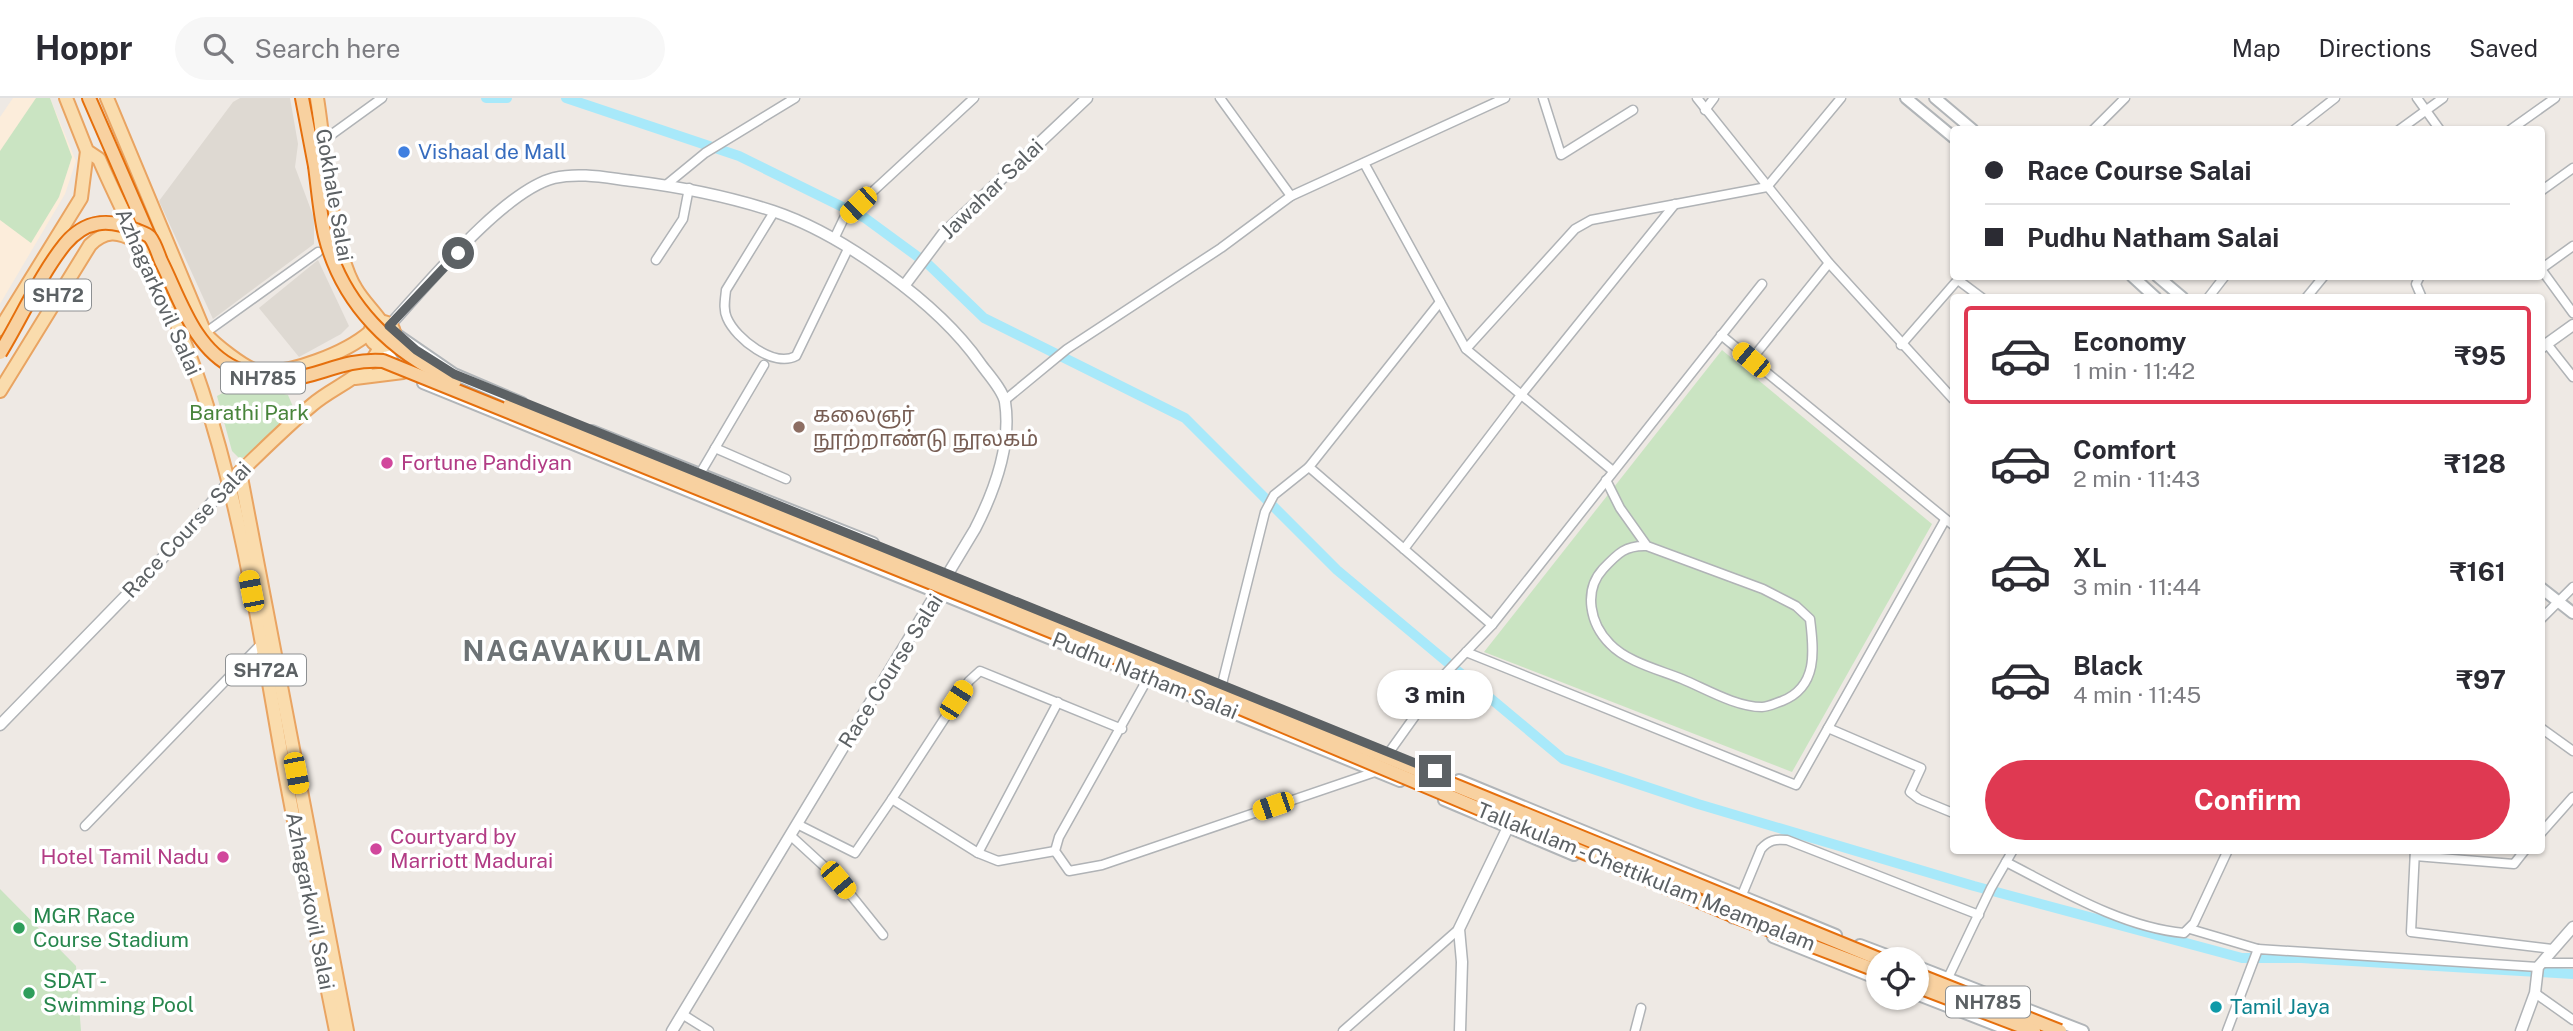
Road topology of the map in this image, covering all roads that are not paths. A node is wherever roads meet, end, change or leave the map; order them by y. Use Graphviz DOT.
graph roads {
  1 [pos="66,98"];
  2 [pos="89,98"];
  3 [pos="107,98"];
  4 [pos="302,98"];
  5 [pos="317,98"];
  6 [pos="382,98"];
  7 [pos="795,98"];
  8 [pos="974,98"];
  9 [pos="1087,98"];
  10 [pos="1220,98"];
  11 [pos="1506,98"];
  12 [pos="1543,98"];
  13 [pos="1697,98"];
  14 [pos="1714,98"];
  15 [pos="1841,98"];
  16 [pos="1906,98"];
  17 [pos="1935,98"];
  18 [pos="2124,98"];
  19 [pos="2335,98"];
  20 [pos="2417,98"];
  21 [pos="2443,98"];
  22 [pos="2555,98"];
  23 [pos="1633,110"];
  24 [pos="1705,110"];
  25 [pos="2426,110"];
  26 [pos="1968,126"];
  27 [pos="2097,126"];
  28 [pos="2299,126"];
  29 [pos="2404,126"];
  30 [pos="2437,126"];
  31 [pos="2516,126"];
  32 [pos="1950,135"];
  33 [pos="324,140"];
  34 [pos="87,152"];
  35 [pos="1364,163"];
  36 [pos="2573,168"];
  37 [pos="666,185"];
  38 [pos="1767,187"];
  39 [pos="689,188"];
  40 [pos="2545,188"];
  41 [pos="1291,196"];
  42 [pos="1675,204"];
  43 [pos="775,212"];
  44 [pos="149,236"];
  45 [pos="834,239"];
  46 [pos="135,241"];
  47 [pos="2573,246"];
  48 [pos="848,249"];
  49 [pos="318,252"];
  50 [pos="656,261"];
  51 [pos="1829,263"];
  52 [pos="2545,266"];
  53 [pos="2545,274"];
  54 [pos="1957,280"];
  55 [pos="1961,280"];
  56 [pos="2137,280"];
  57 [pos="2162,280"];
  58 [pos="2222,280"];
  59 [pos="2321,280"];
  60 [pos="1762,284"];
  61 [pos="904,286"];
  62 [pos="1977,294"];
  63 [pos="2152,294"];
  64 [pos="2178,294"];
  65 [pos="2211,294"];
  66 [pos="2309,294"];
  67 [pos="1440,302"];
  68 [pos="2573,313"];
  69 [pos="2573,326"];
  70 [pos="388,327"];
  71 [pos="0,329"];
  72 [pos="370,332"];
  73 [pos="205,333"];
  74 [pos="1721,335"];
  75 [pos="1901,345"];
  76 [pos="2545,345"];
  77 [pos="382,346"];
  78 [pos="2545,347"];
  79 [pos="1466,349"];
  80 [pos="0,353"];
  81 [pos="1751,360"];
  82 [pos="764,365"];
  83 [pos="403,372"];
  84 [pos="2573,377"];
  85 [pos="350,379"];
  86 [pos="0,391"];
  87 [pos="1521,395"];
  88 [pos="1950,396"];
  89 [pos="1005,400"];
  90 [pos="715,448"];
  91 [pos="223,462"];
  92 [pos="1308,467"];
  93 [pos="1613,471"];
  94 [pos="240,472"];
  95 [pos="701,472"];
  96 [pos="786,480"];
  97 [pos="1606,480"];
  98 [pos="228,484"];
  99 [pos="1945,520"];
  100 [pos="1950,523"];
  101 [pos="1647,545"];
  102 [pos="1404,549"];
  103 [pos="950,575"];
  104 [pos="2573,587"];
  105 [pos="2545,591"];
  106 [pos="938,595"];
  107 [pos="2558,601"];
  108 [pos="2573,613"];
  109 [pos="2545,615"];
  110 [pos="1492,625"];
  111 [pos="261,644"];
  112 [pos="1466,652"];
  113 [pos="1148,678"];
  114 [pos="1223,684"];
  115 [pos="1058,702"];
  116 [pos="1215,705"];
  117 [pos="0,724"];
  118 [pos="1828,728"];
  119 [pos="1122,729"];
  120 [pos="2545,731"];
  121 [pos="2573,751"];
  122 [pos="1389,753"];
  123 [pos="1375,772"];
  124 [pos="2573,797"];
  125 [pos="892,799"];
  126 [pos="1519,804"];
  127 [pos="1950,812"];
  128 [pos="797,824"];
  129 [pos="85,826"];
  130 [pos="1508,828"];
  131 [pos="2545,828"];
  132 [pos="790,835"];
  133 [pos="1055,851"];
  134 [pos="978,853"];
  135 [pos="2011,854"];
  136 [pos="2226,854"];
  137 [pos="2415,854"];
  138 [pos="2425,854"];
  139 [pos="2522,854"];
  140 [pos="2006,862"];
  141 [pos="1741,895"];
  142 [pos="1979,915"];
  143 [pos="1731,921"];
  144 [pos="2573,927"];
  145 [pos="1459,929"];
  146 [pos="2190,929"];
  147 [pos="883,935"];
  148 [pos="1868,947"];
  149 [pos="2552,949"];
  150 [pos="325,950"];
  151 [pos="2258,952"];
  152 [pos="1866,954"];
  153 [pos="2573,963"];
  154 [pos="1866,966"];
  155 [pos="2538,969"];
  156 [pos="1929,971"];
  157 [pos="1866,974"];
  158 [pos="1929,979"];
  159 [pos="1948,979"];
  160 [pos="1929,991"];
  161 [pos="2535,993"];
  162 [pos="1929,999"];
  163 [pos="1936,1002"];
  164 [pos="1641,1008"];
  165 [pos="682,1014"];
  166 [pos="2573,1020"];
  167 [pos="1989,1027"];
  168 [pos="336,1031"];
  169 [pos="346,1031"];
  170 [pos="672,1031"];
  171 [pos="709,1031"];
  172 [pos="1343,1031"];
  173 [pos="1460,1031"];
  174 [pos="1635,1031"];
  175 [pos="2011,1031"];
  176 [pos="2034,1031"];
  177 [pos="2060,1031"];
  178 [pos="2083,1031"];
  179 [pos="2227,1031"];
  180 [pos="2521,1031"];
  1 -- 34 [label="main road, Azhagarkovil Salai / SH72A"];
  2 -- 44 [label="highway, NH785"];
  3 -- 73 [label="main road, Azhagarkovil Salai"];
  4 -- 152 [label="highway, Tallakulam - Chettikulam Meampalam, bridge"];
  5 -- 33 [label="main road, Gokhale Salai"];
  6 -- 33 [label="street"];
  7 -- 37 [label="street"];
  8 -- 45 [label="street"];
  9 -- 61 [label="street, Jawahar Salai"];
  10 -- 41 [label="street"];
  11 -- 35 [label="street"];
  12 -- 23 [label="street"];
  13 -- 24 [label="street"];
  14 -- 24 [label="street"];
  15 -- 38 [label="street"];
  16 -- 32 [label="main road"];
  17 -- 26 [label="main road"];
  18 -- 27 [label="street"];
  19 -- 28 [label="street"];
  20 -- 25 [label="street"];
  21 -- 25 [label="street"];
  22 -- 31 [label="street"];
  24 -- 38 [label="street"];
  25 -- 29 [label="street"];
  25 -- 30 [label="street"];
  33 -- 70 [label="main road, Gokhale Salai"];
  34 -- 46 [label="main road, Azhagarkovil Salai / SH72A"];
  34 -- 71 [label="main road, SH72"];
  35 -- 41 [label="street"];
  35 -- 67 [label="street"];
  36 -- 40 [label="street"];
  37 -- 39 [label="street"];
  37 -- 70 [label="street"];
  38 -- 42 [label="street"];
  38 -- 51 [label="street"];
  39 -- 43 [label="street"];
  39 -- 50 [label="street"];
  41 -- 89 [label="street"];
  42 -- 79 [label="street"];
  42 -- 87 [label="street"];
  43 -- 45 [label="street"];
  43 -- 48 [label="street"];
  44 -- 80 [label="highway, bridge"];
  44 -- 154 [label="highway, Tallakulam - Chettikulam Meampalam / NH785, bridge"];
  45 -- 48 [label="street"];
  46 -- 86 [label="main road, SH72"];
  46 -- 91 [label="main road, Azhagarkovil Salai / SH72A"];
  47 -- 52 [label="street"];
  48 -- 61 [label="street"];
  49 -- 73 [label="street"];
  51 -- 75 [label="street"];
  51 -- 81 [label="street"];
  53 -- 68 [label="street"];
  54 -- 75 [label="street"];
  55 -- 62 [label="street"];
  56 -- 63 [label="main road"];
  57 -- 64 [label="main road"];
  58 -- 65 [label="street"];
  59 -- 66 [label="street"];
  60 -- 74 [label="street"];
  61 -- 89 [label="street"];
  67 -- 79 [label="street"];
  67 -- 92 [label="street"];
  69 -- 76 [label="street"];
  70 -- 72 [label="main road"];
  70 -- 77 [label="main road"];
  70 -- 95 [label="main road, Pudhu Natham Salai"];
  72 -- 73 [label="main road, Azhagarkovil Salai"];
  72 -- 77 [label="main road"];
  74 -- 81 [label="street"];
  74 -- 93 [label="street"];
  75 -- 88 [label="street"];
  77 -- 83 [label="main road, Pudhu Natham Salai"];
  77 -- 85 [label="main road, Race Course Salai"];
  78 -- 84 [label="street"];
  79 -- 87 [label="street"];
  81 -- 99 [label="street"];
  82 -- 90 [label="street"];
  83 -- 85 [label="main road"];
  83 -- 106 [label="main road, Pudhu Natham Salai"];
  85 -- 94 [label="main road, Race Course Salai"];
  87 -- 93 [label="street"];
  87 -- 102 [label="street"];
  89 -- 103 [label="street, Race Course Salai"];
  90 -- 95 [label="street"];
  90 -- 96 [label="street"];
  91 -- 94 [label="main road"];
  91 -- 98 [label="main road, Azhagarkovil Salai / SH72A"];
  92 -- 102 [label="street"];
  92 -- 114 [label="street"];
  93 -- 97 [label="street"];
  94 -- 98 [label="street, Race Course Salai"];
  94 -- 150 [label="main road, Azhagarkovil Salai / SH72A"];
  95 -- 103 [label="main road, Pudhu Natham Salai"];
  97 -- 101 [label="street"];
  97 -- 110 [label="street"];
  98 -- 111 [label="main road, Azhagarkovil Salai / SH72A"];
  98 -- 117 [label="street, Race Course Salai"];
  99 -- 100 [label="street"];
  99 -- 118 [label="street"];
  101 -- 101 [label="street"];
  102 -- 110 [label="street"];
  103 -- 106 [label="street, Race Course Salai"];
  103 -- 114 [label="main road, Pudhu Natham Salai"];
  104 -- 107 [label="street"];
  105 -- 107 [label="main road"];
  106 -- 113 [label="main road, Pudhu Natham Salai"];
  106 -- 128 [label="street, Race Course Salai"];
  107 -- 108 [label="main road"];
  107 -- 109 [label="street"];
  110 -- 112 [label="street"];
  111 -- 129 [label="street"];
  111 -- 150 [label="main road, Azhagarkovil Salai / SH72A"];
  112 -- 118 [label="street"];
  112 -- 122 [label="street"];
  113 -- 116 [label="main road, Pudhu Natham Salai"];
  113 -- 119 [label="street"];
  114 -- 116 [label="street"];
  114 -- 122 [label="main road, Pudhu Natham Salai"];
  115 -- 119 [label="street"];
  115 -- 125 [label="street"];
  115 -- 134 [label="street"];
  116 -- 123 [label="main road, Pudhu Natham Salai"];
  118 -- 127 [label="street"];
  119 -- 133 [label="street"];
  120 -- 121 [label="street"];
  122 -- 123 [label="street"];
  122 -- 126 [label="main road, Pudhu Natham Salai"];
  123 -- 130 [label="main road, Pudhu Natham Salai"];
  123 -- 133 [label="street"];
  124 -- 131 [label="street"];
  125 -- 128 [label="street"];
  125 -- 134 [label="street"];
  126 -- 130 [label="street"];
  126 -- 141 [label="main road, Pudhu Natham Salai"];
  128 -- 132 [label="street, Race Course Salai"];
  130 -- 143 [label="main road, Pudhu Natham Salai"];
  130 -- 145 [label="street"];
  132 -- 147 [label="street"];
  132 -- 165 [label="street, Race Course Salai"];
  133 -- 134 [label="street"];
  135 -- 140 [label="street"];
  136 -- 146 [label="street"];
  137 -- 149 [label="street"];
  138 -- 139 [label="street"];
  140 -- 142 [label="street"];
  140 -- 146 [label="street"];
  141 -- 142 [label="street"];
  141 -- 143 [label="street"];
  141 -- 148 [label="main road, Pudhu Natham Salai"];
  142 -- 159 [label="street"];
  143 -- 157 [label="main road, Pudhu Natham Salai"];
  144 -- 149 [label="street"];
  145 -- 172 [label="street"];
  145 -- 173 [label="street"];
  146 -- 151 [label="street"];
  149 -- 155 [label="street"];
  150 -- 168 [label="main road, Azhagarkovil Salai / SH72A"];
  150 -- 169 [label="main road, Azhagarkovil Salai / SH72A"];
  151 -- 155 [label="street"];
  151 -- 179 [label="street"];
  153 -- 155 [label="street"];
  155 -- 161 [label="street"];
  156 -- 159 [label="main road"];
  158 -- 177 [label="highway, NH785, bridge"];
  159 -- 163 [label="street"];
  159 -- 178 [label="main road"];
  160 -- 176 [label="highway, NH785, bridge"];
  161 -- 166 [label="street"];
  161 -- 180 [label="street"];
  162 -- 163 [label="main road"];
  163 -- 167 [label="main road"];
  164 -- 174 [label="street"];
  165 -- 170 [label="street, Race Course Salai"];
  165 -- 171 [label="street"];
  167 -- 175 [label="main road"];
}
